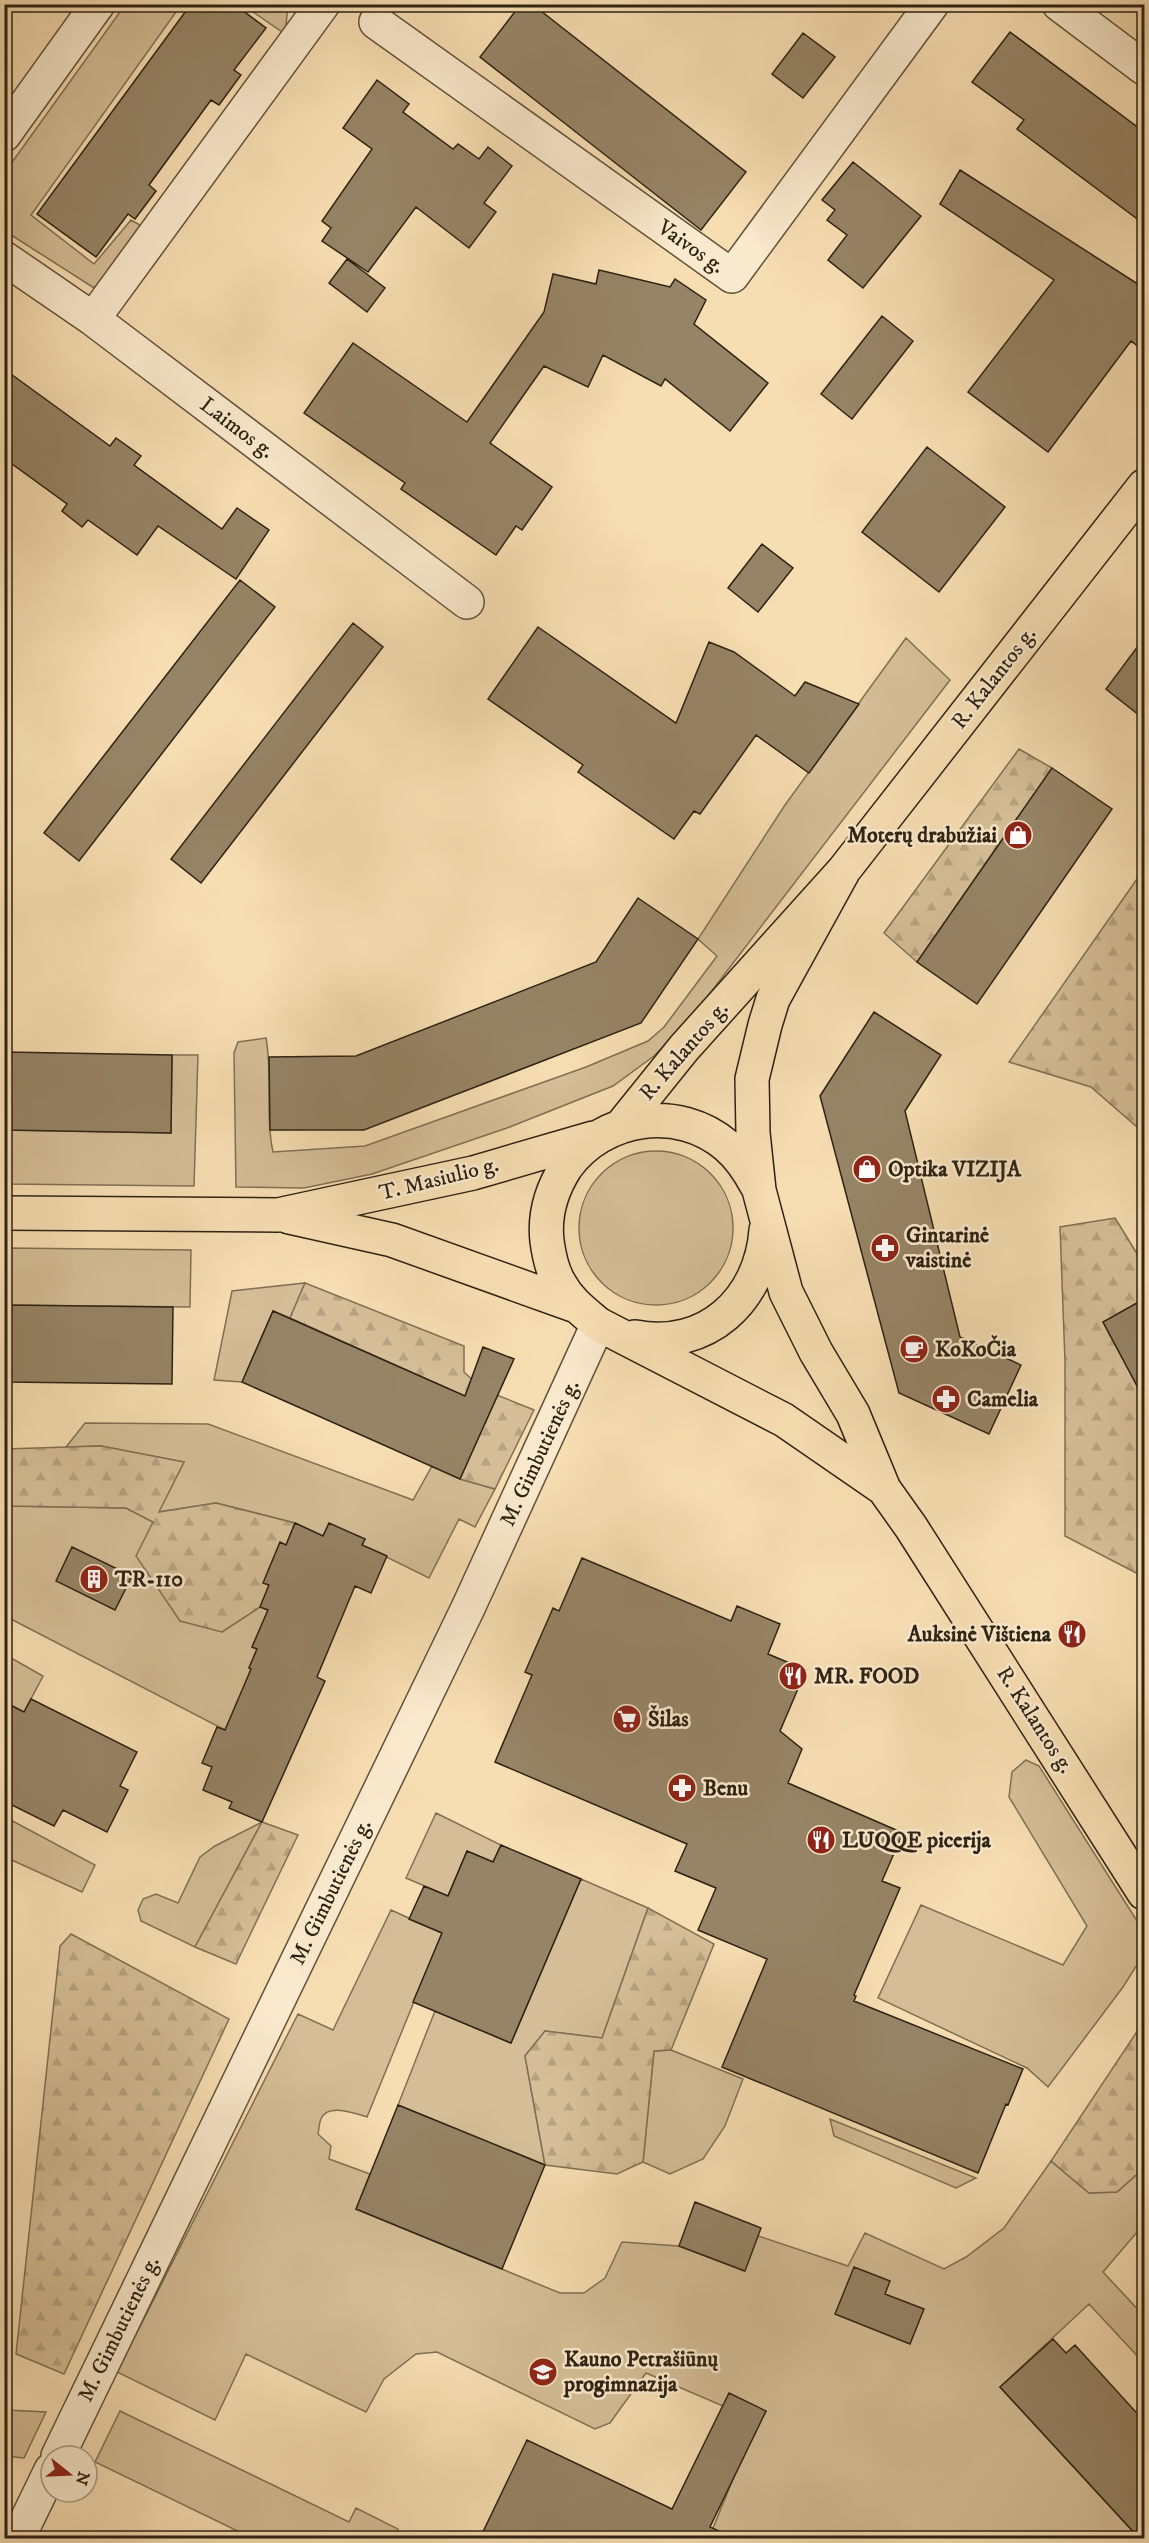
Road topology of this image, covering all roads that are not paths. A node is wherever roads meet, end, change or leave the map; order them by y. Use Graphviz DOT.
graph roads {
  1 [pos="98,4"];
  2 [pos="323,4"];
  3 [pos="932,4"];
  4 [pos="1059,4"];
  5 [pos="376,22"];
  6 [pos="1144,68"];
  7 [pos="4,135"];
  8 [pos="4,258"];
  9 [pos="93,319"];
  10 [pos="1144,486"];
  11 [pos="467,602"];
  12 [pos="844,870"];
  13 [pos="609,1131"];
  14 [pos="759,1190"];
  15 [pos="4,1213"];
  16 [pos="278,1215"];
  17 [pos="766,1222"];
  18 [pos="599,1322"];
  19 [pos="884,1489"];
  20 [pos="1144,1893"];
  21 [pos="64,2444"];
  22 [pos="39,2495"];
  23 [pos="18,2538"];
  1 -- 7 [label="street"];
  2 -- 9 [label="street"];
  3 -- 5 [label="street, Vaivos g."];
  4 -- 6 [label="street"];
  8 -- 9 [label="street, Laimos g."];
  9 -- 11 [label="street, Laimos g."];
  10 -- 12 [label="main road, R. Kalantos g."];
  12 -- 13 [label="main road, R. Kalantos g."];
  12 -- 14 [label="main road, R. Kalantos g."];
  13 -- 14 [label="main road, R. Kalantos g."];
  13 -- 16 [label="main road, T. Masiulio g."];
  13 -- 18 [label="main road, R. Kalantos g."];
  14 -- 17 [label="main road, R. Kalantos g."];
  15 -- 16 [label="main road, T. Masiulio g."];
  16 -- 18 [label="main road, T. Masiulio g."];
  17 -- 18 [label="main road, R. Kalantos g."];
  17 -- 19 [label="main road, R. Kalantos g."];
  18 -- 19 [label="main road, R. Kalantos g."];
  18 -- 21 [label="street, M. Gimbutienės g."];
  19 -- 20 [label="main road, R. Kalantos g."];
  22 -- 23 [label="street"];
}
